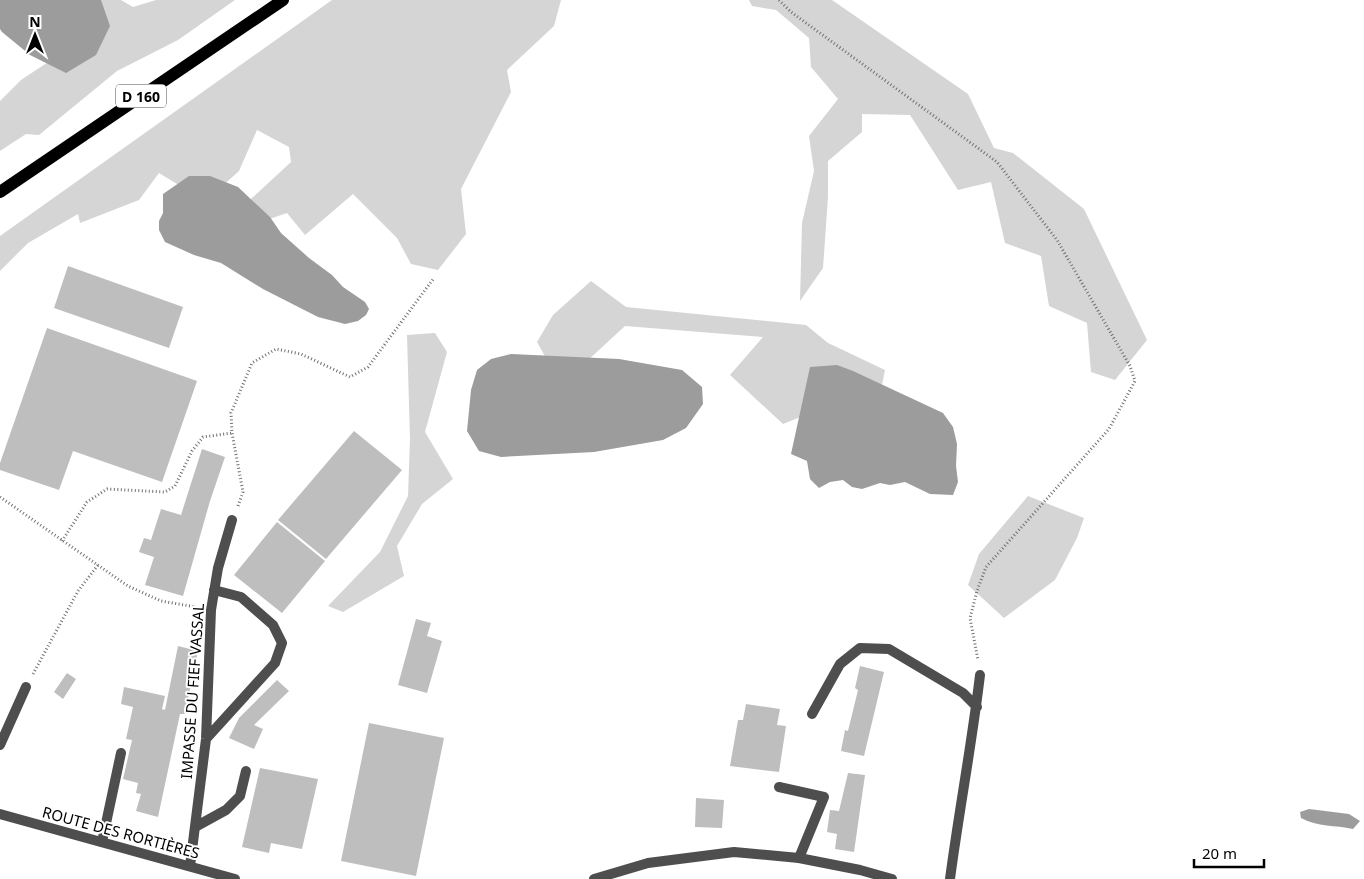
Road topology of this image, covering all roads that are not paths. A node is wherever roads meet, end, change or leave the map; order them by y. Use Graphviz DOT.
graph roads {
  1 [pos="283,0"];
  2 [pos="0,192"];
  3 [pos="232,520"];
  4 [pos="214,590"];
  5 [pos="980,675"];
  6 [pos="26,687"];
  7 [pos="977,708"];
  8 [pos="812,714"];
  9 [pos="206,739"];
  10 [pos="0,745"];
  11 [pos="121,753"];
  12 [pos="246,771"];
  13 [pos="779,787"];
  14 [pos="0,814"];
  15 [pos="195,827"];
  16 [pos="102,842"];
  17 [pos="799,858"];
  18 [pos="190,866"];
  19 [pos="209,876"];
  20 [pos="235,879"];
  21 [pos="594,879"];
  22 [pos="892,879"];
  23 [pos="950,879"];
  1 -- 2 [label="main road, D 160"];
  3 -- 4 [label="street, IMPASSE DU FIEF VASSAL"];
  4 -- 9 [label="street, IMPASSE DU FIEF VASSAL"];
  4 -- 9 [label="street"];
  5 -- 7 [label="street"];
  6 -- 10 [label="street"];
  7 -- 8 [label="street"];
  7 -- 23 [label="street"];
  9 -- 15 [label="street, IMPASSE DU FIEF VASSAL"];
  11 -- 16 [label="street"];
  12 -- 15 [label="street"];
  13 -- 17 [label="street"];
  14 -- 16 [label="street, ROUTE DES RORTIÈRES"];
  15 -- 18 [label="street, IMPASSE DU FIEF VASSAL"];
  16 -- 18 [label="street, ROUTE DES RORTIÈRES"];
  17 -- 21 [label="street"];
  17 -- 22 [label="street"];
  18 -- 19 [label="street, ROUTE DES RORTIÈRES"];
  19 -- 20 [label="street, ROUTE DES RORTIÈRES"];
}
